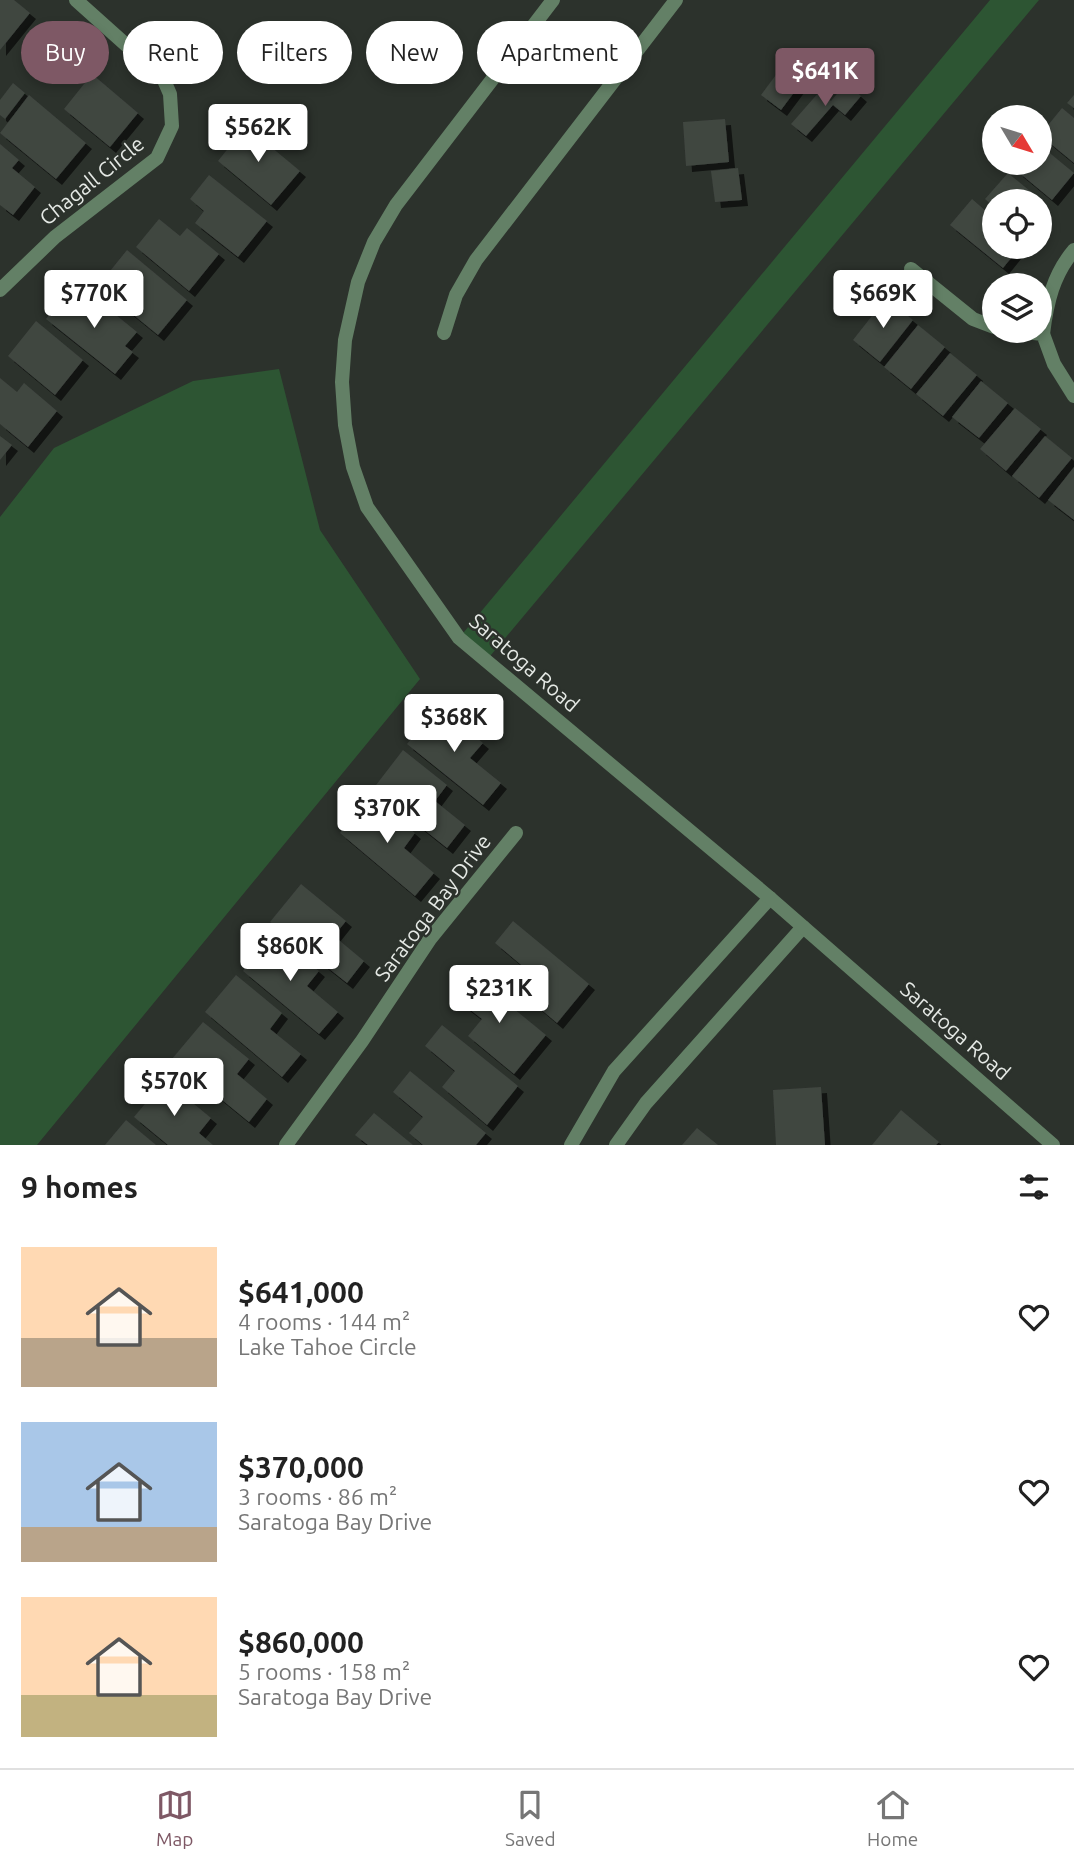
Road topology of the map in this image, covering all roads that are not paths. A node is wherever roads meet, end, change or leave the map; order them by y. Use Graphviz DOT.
graph roads {
  1 [pos="76,0"];
  2 [pos="553,0"];
  3 [pos="676,0"];
  4 [pos="1074,250"];
  5 [pos="911,269"];
  6 [pos="1052,289"];
  7 [pos="0,290"];
  8 [pos="982,323"];
  9 [pos="444,333"];
  10 [pos="1046,343"];
  11 [pos="1074,396"];
  12 [pos="516,834"];
  13 [pos="770,898"];
  14 [pos="803,927"];
  15 [pos="286,1145"];
  16 [pos="571,1145"];
  17 [pos="616,1145"];
  18 [pos="1053,1145"];
  1 -- 7 [label="street, Chagall Circle"];
  2 -- 13 [label="street, Saratoga Road"];
  3 -- 9 [label="street"];
  4 -- 6 [label="street"];
  5 -- 8 [label="street"];
  10 -- 11 [label="street"];
  12 -- 15 [label="street, Saratoga Bay Drive"];
  13 -- 14 [label="street, Saratoga Road"];
  13 -- 16 [label="street"];
  14 -- 17 [label="street"];
  14 -- 18 [label="street, Saratoga Road"];
}
